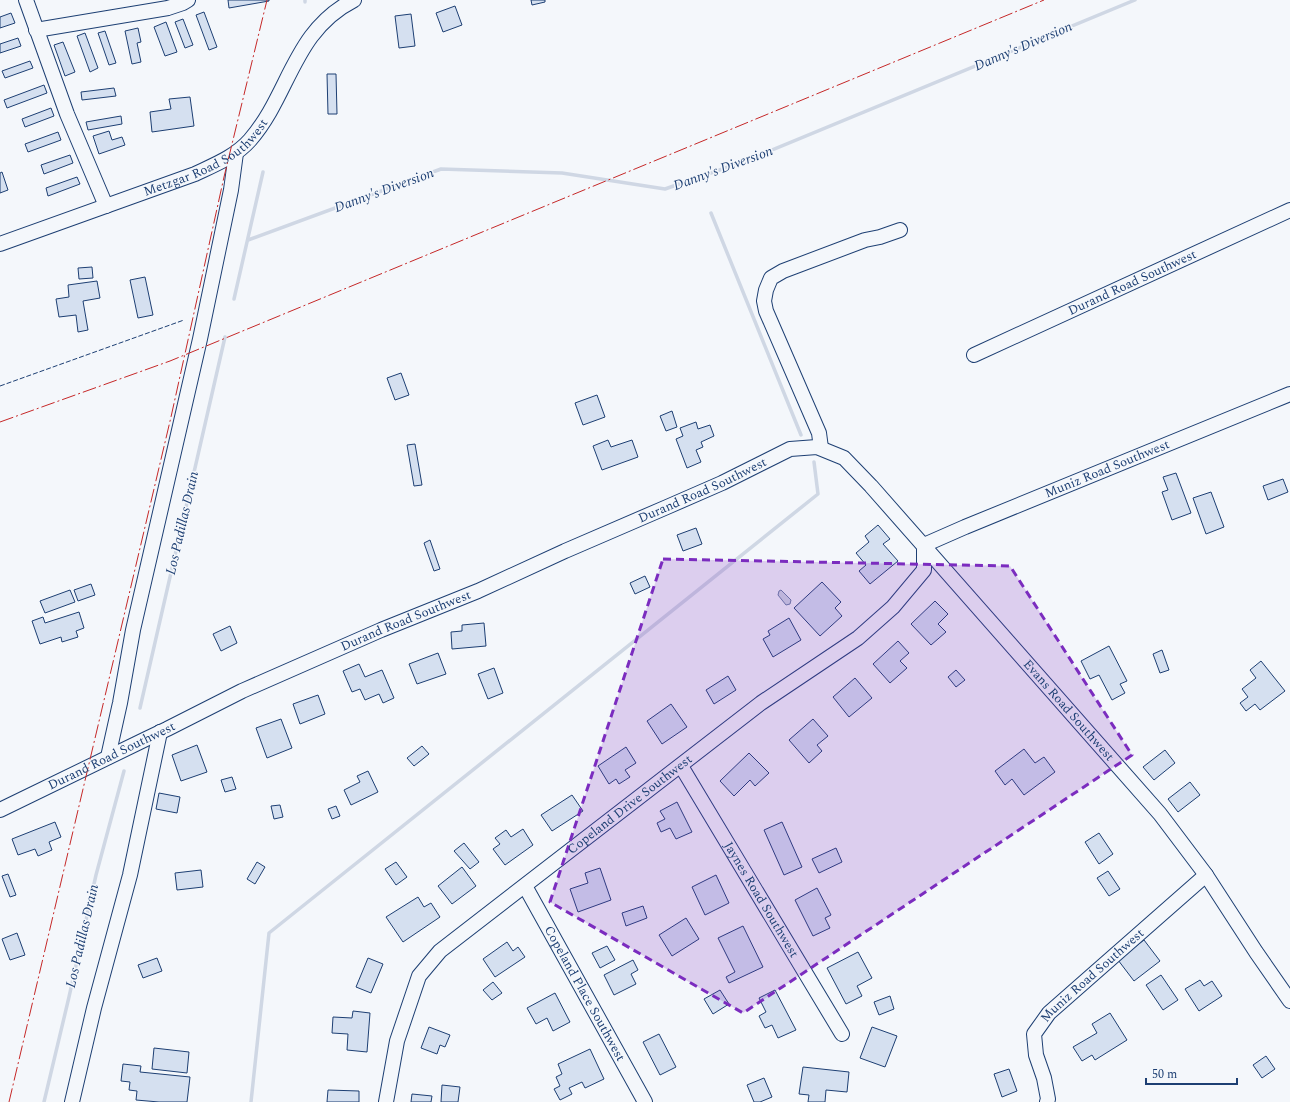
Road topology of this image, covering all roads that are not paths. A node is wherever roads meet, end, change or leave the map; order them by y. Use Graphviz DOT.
graph roads {
  1 [pos="26,0"];
  2 [pos="188,0"];
  3 [pos="354,0"];
  4 [pos="36,30"];
  5 [pos="236,153"];
  6 [pos="106,206"];
  7 [pos="1290,210"];
  8 [pos="900,230"];
  9 [pos="0,244"];
  10 [pos="974,355"];
  11 [pos="1290,394"];
  12 [pos="819,448"];
  13 [pos="924,545"];
  14 [pos="160,732"];
  15 [pos="108,757"];
  16 [pos="681,766"];
  17 [pos="0,810"];
  18 [pos="1206,875"];
  19 [pos="525,886"];
  20 [pos="1290,1001"];
  21 [pos="842,1034"];
  22 [pos="72,1102"];
  23 [pos="386,1102"];
  24 [pos="645,1102"];
  25 [pos="1047,1102"];
  1 -- 4 [label="street"];
  2 -- 4 [label="street"];
  3 -- 5 [label="street, Metzgar Road Southwest"];
  4 -- 6 [label="street"];
  5 -- 6 [label="street, Metzgar Road Southwest"];
  5 -- 15 [label="street"];
  6 -- 9 [label="street, Metzgar Road Southwest"];
  7 -- 10 [label="street, Durand Road Southwest"];
  8 -- 12 [label="street"];
  11 -- 13 [label="street, Muniz Road Southwest"];
  12 -- 13 [label="street, Evans Road Southwest"];
  12 -- 14 [label="street, Durand Road Southwest"];
  13 -- 16 [label="street, Copeland Drive Southwest"];
  13 -- 18 [label="street, Evans Road Southwest"];
  14 -- 15 [label="street, Durand Road Southwest"];
  14 -- 22 [label="street"];
  15 -- 17 [label="street, Durand Road Southwest"];
  16 -- 19 [label="street, Copeland Drive Southwest"];
  16 -- 21 [label="street, Jaynes Road Southwest"];
  18 -- 20 [label="street, Evans Road Southwest"];
  18 -- 25 [label="street, Muniz Road Southwest"];
  19 -- 23 [label="street, Copeland Drive Southwest"];
  19 -- 24 [label="street, Copeland Place Southwest"];
}
